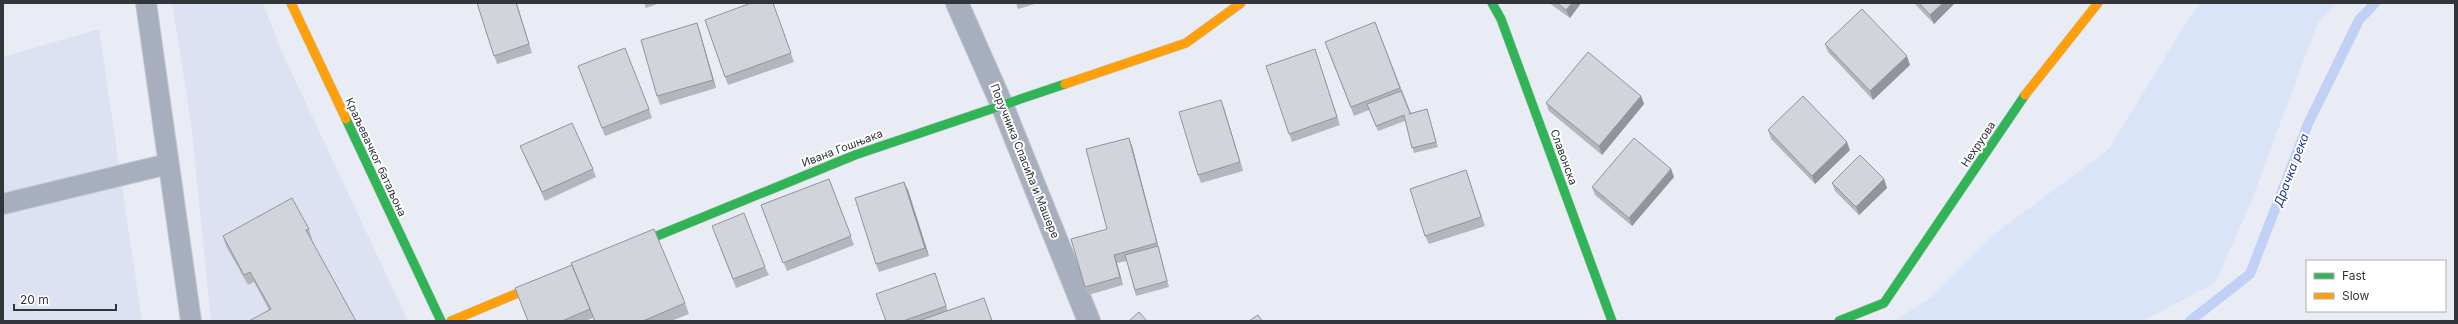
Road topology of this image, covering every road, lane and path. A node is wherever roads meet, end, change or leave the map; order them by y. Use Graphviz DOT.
graph roads {
  1 [pos="146,3"];
  2 [pos="291,3"];
  3 [pos="957,3"];
  4 [pos="1241,3"];
  5 [pos="1492,3"];
  6 [pos="2098,3"];
  7 [pos="1002,105"];
  8 [pos="168,164"];
  9 [pos="3,204"];
  10 [pos="622,250"];
  11 [pos="550,280"];
  12 [pos="191,321"];
  13 [pos="441,321"];
  14 [pos="451,321"];
  15 [pos="1089,321"];
  16 [pos="1612,321"];
  17 [pos="1839,321"];
  1 -- 8 [label="lane"];
  2 -- 13 [label="street, Краљевачког батаљона"];
  3 -- 7 [label="street, Поручника Спасића и Машере"];
  4 -- 7 [label="street, Ивана Гошњака"];
  5 -- 16 [label="street, Славонска"];
  6 -- 17 [label="street, Нехруова"];
  7 -- 10 [label="street, Ивана Гошњака"];
  7 -- 15 [label="street, Поручника Спасића и Машере"];
  8 -- 9 [label="lane"];
  8 -- 12 [label="lane"];
  11 -- 14 [label="street"];
}
